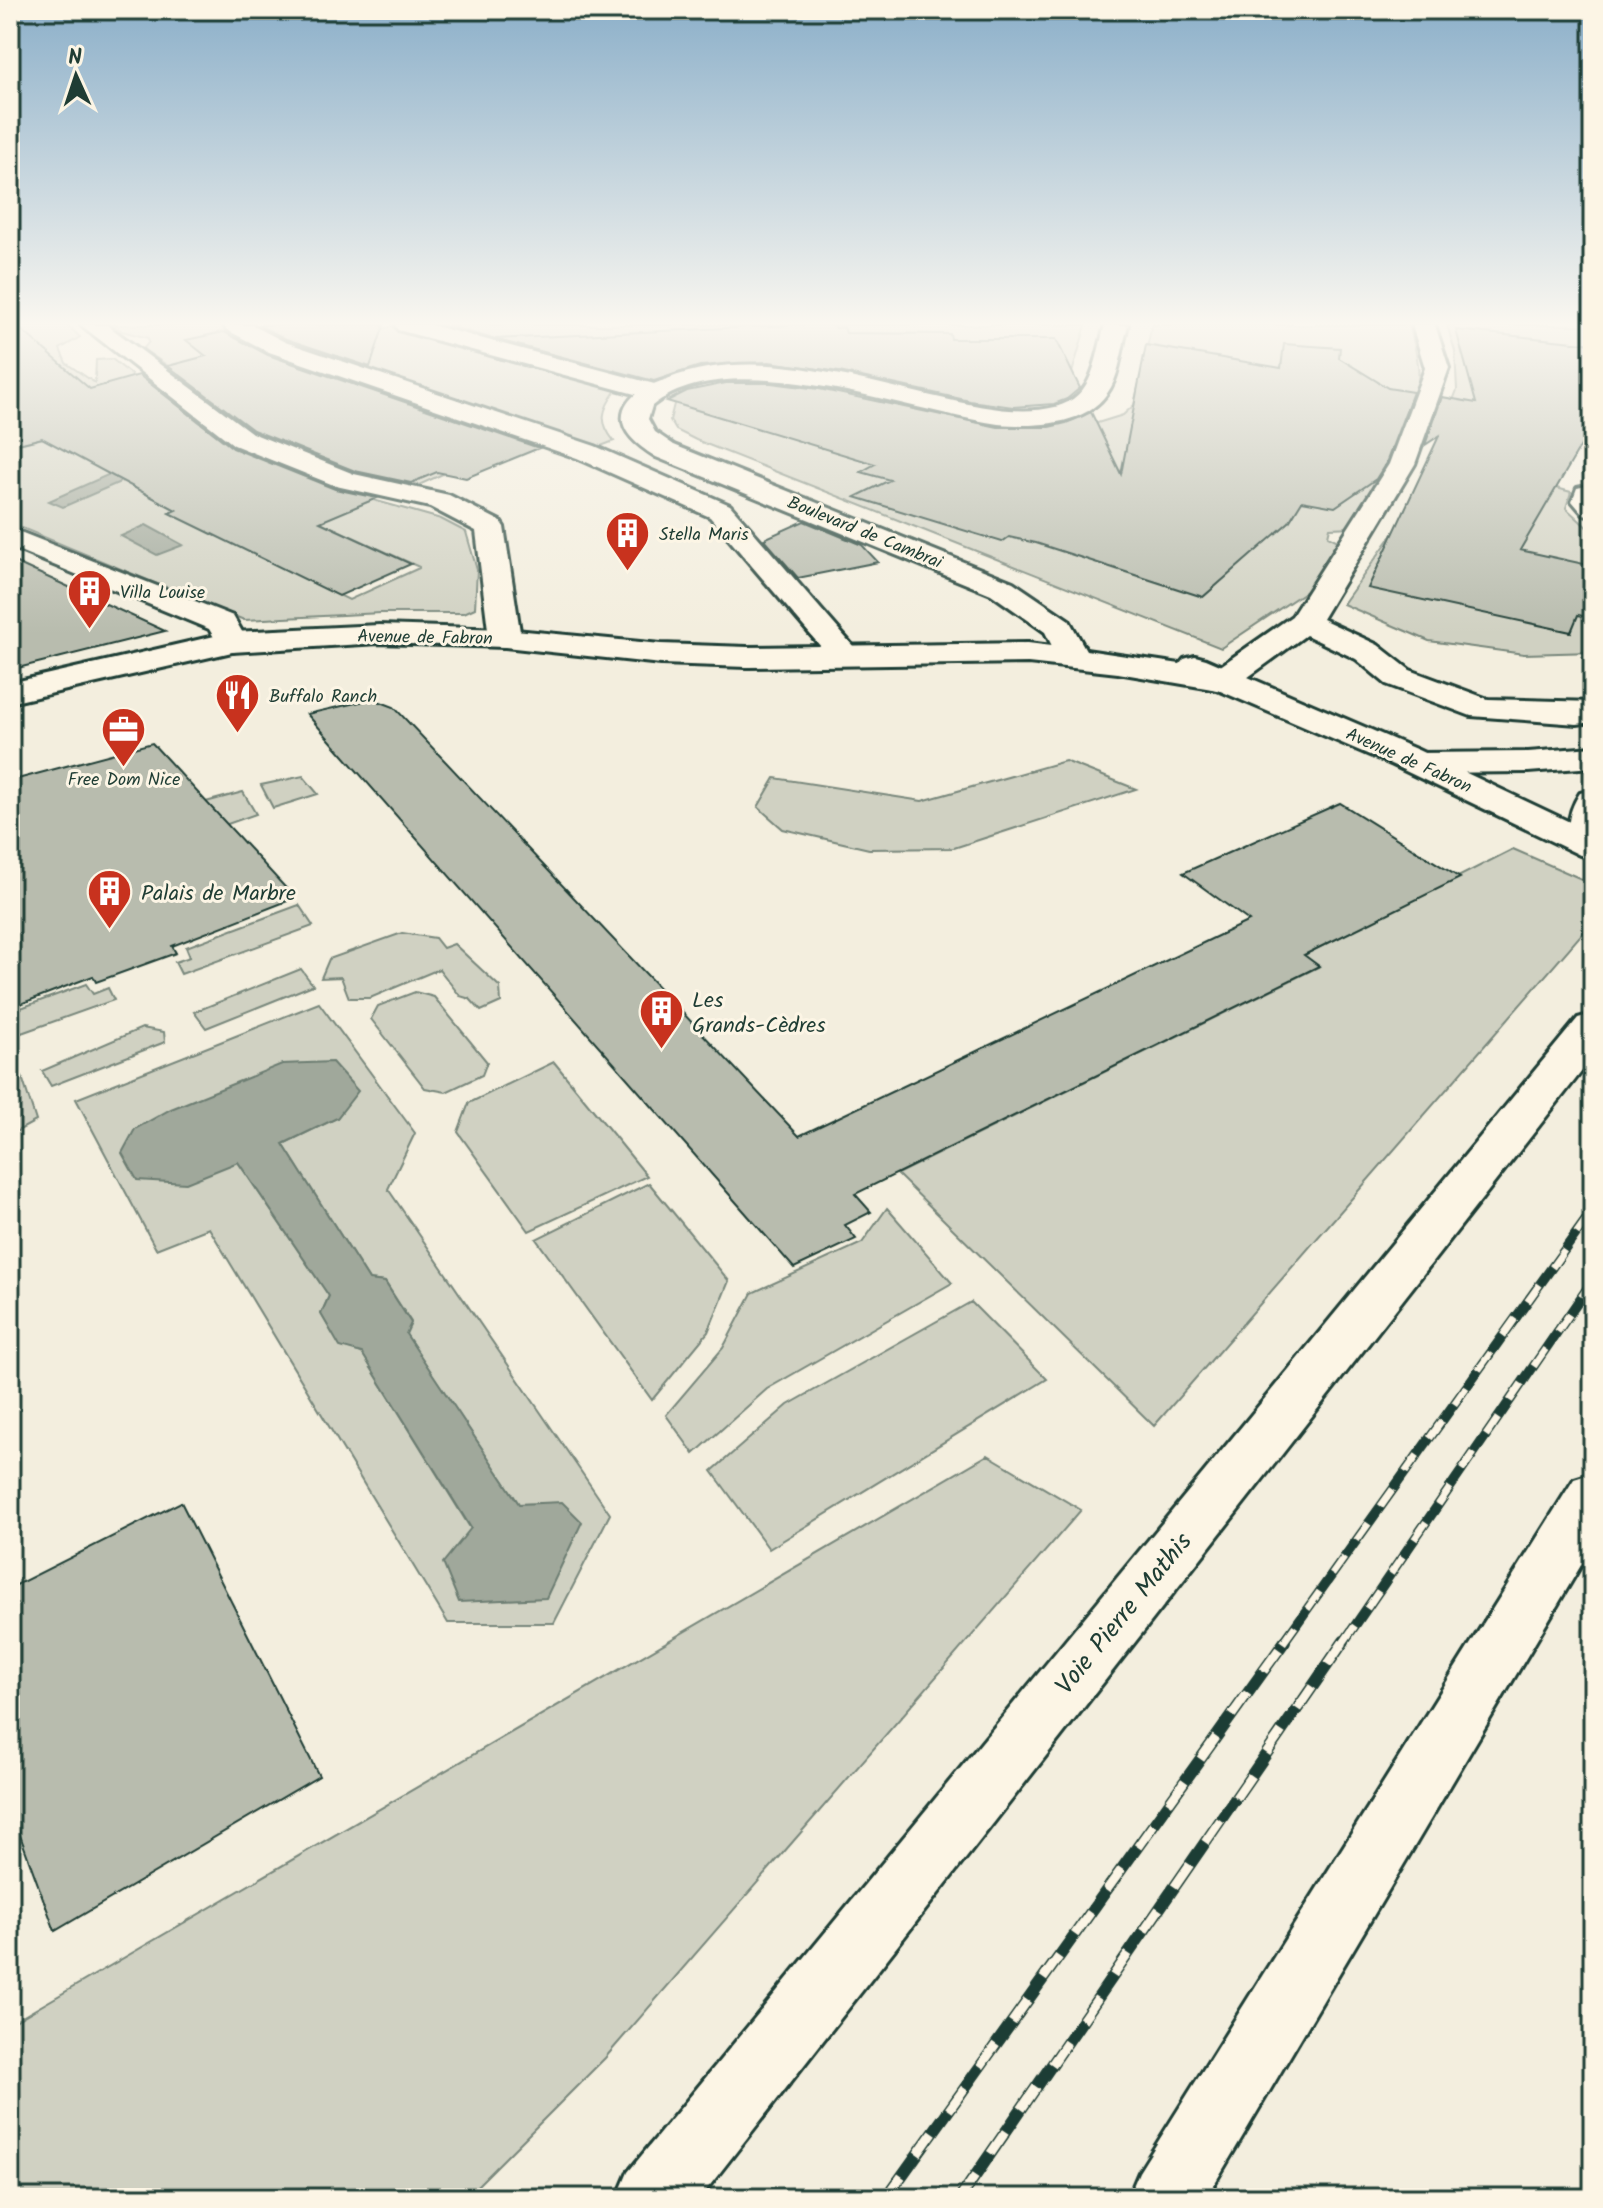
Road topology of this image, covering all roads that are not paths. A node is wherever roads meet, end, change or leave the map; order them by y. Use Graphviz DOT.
graph roads {
  1 [pos="229,428"];
  2 [pos="515,428"];
  3 [pos="638,428"];
  4 [pos="1415,428"];
  5 [pos="10,537"];
  6 [pos="1304,622"];
  7 [pos="1083,636"];
  8 [pos="505,638"];
  9 [pos="232,642"];
  10 [pos="844,654"];
  11 [pos="1221,681"];
  12 [pos="10,693"];
  13 [pos="1593,712"];
  14 [pos="1593,757"];
  15 [pos="1419,763"];
  16 [pos="1593,801"];
  17 [pos="1592,847"];
  18 [pos="1593,1028"];
  19 [pos="1593,1496"];
  20 [pos="654,2198"];
  21 [pos="1165,2198"];
  1 -- 8 [label="main road"];
  2 -- 10 [label="main road"];
  3 -- 7 [label="main road, Boulevard de Cambrai"];
  4 -- 6 [label="main road"];
  5 -- 9 [label="main road"];
  6 -- 11 [label="main road"];
  6 -- 13 [label="main road"];
  7 -- 10 [label="main road, Avenue de Fabron"];
  7 -- 11 [label="main road, Avenue de Fabron"];
  7 -- 11 [label="main road, Avenue de Fabron"];
  8 -- 9 [label="main road, Avenue de Fabron"];
  8 -- 10 [label="main road, Avenue de Fabron"];
  9 -- 12 [label="main road, Avenue de Fabron"];
  11 -- 15 [label="main road, Avenue de Fabron"];
  14 -- 15 [label="main road"];
  15 -- 17 [label="main road, Avenue de Fabron"];
  16 -- 17 [label="main road"];
  18 -- 20 [label="main road, Voie Pierre Mathis"];
  19 -- 21 [label="main road"];
}
